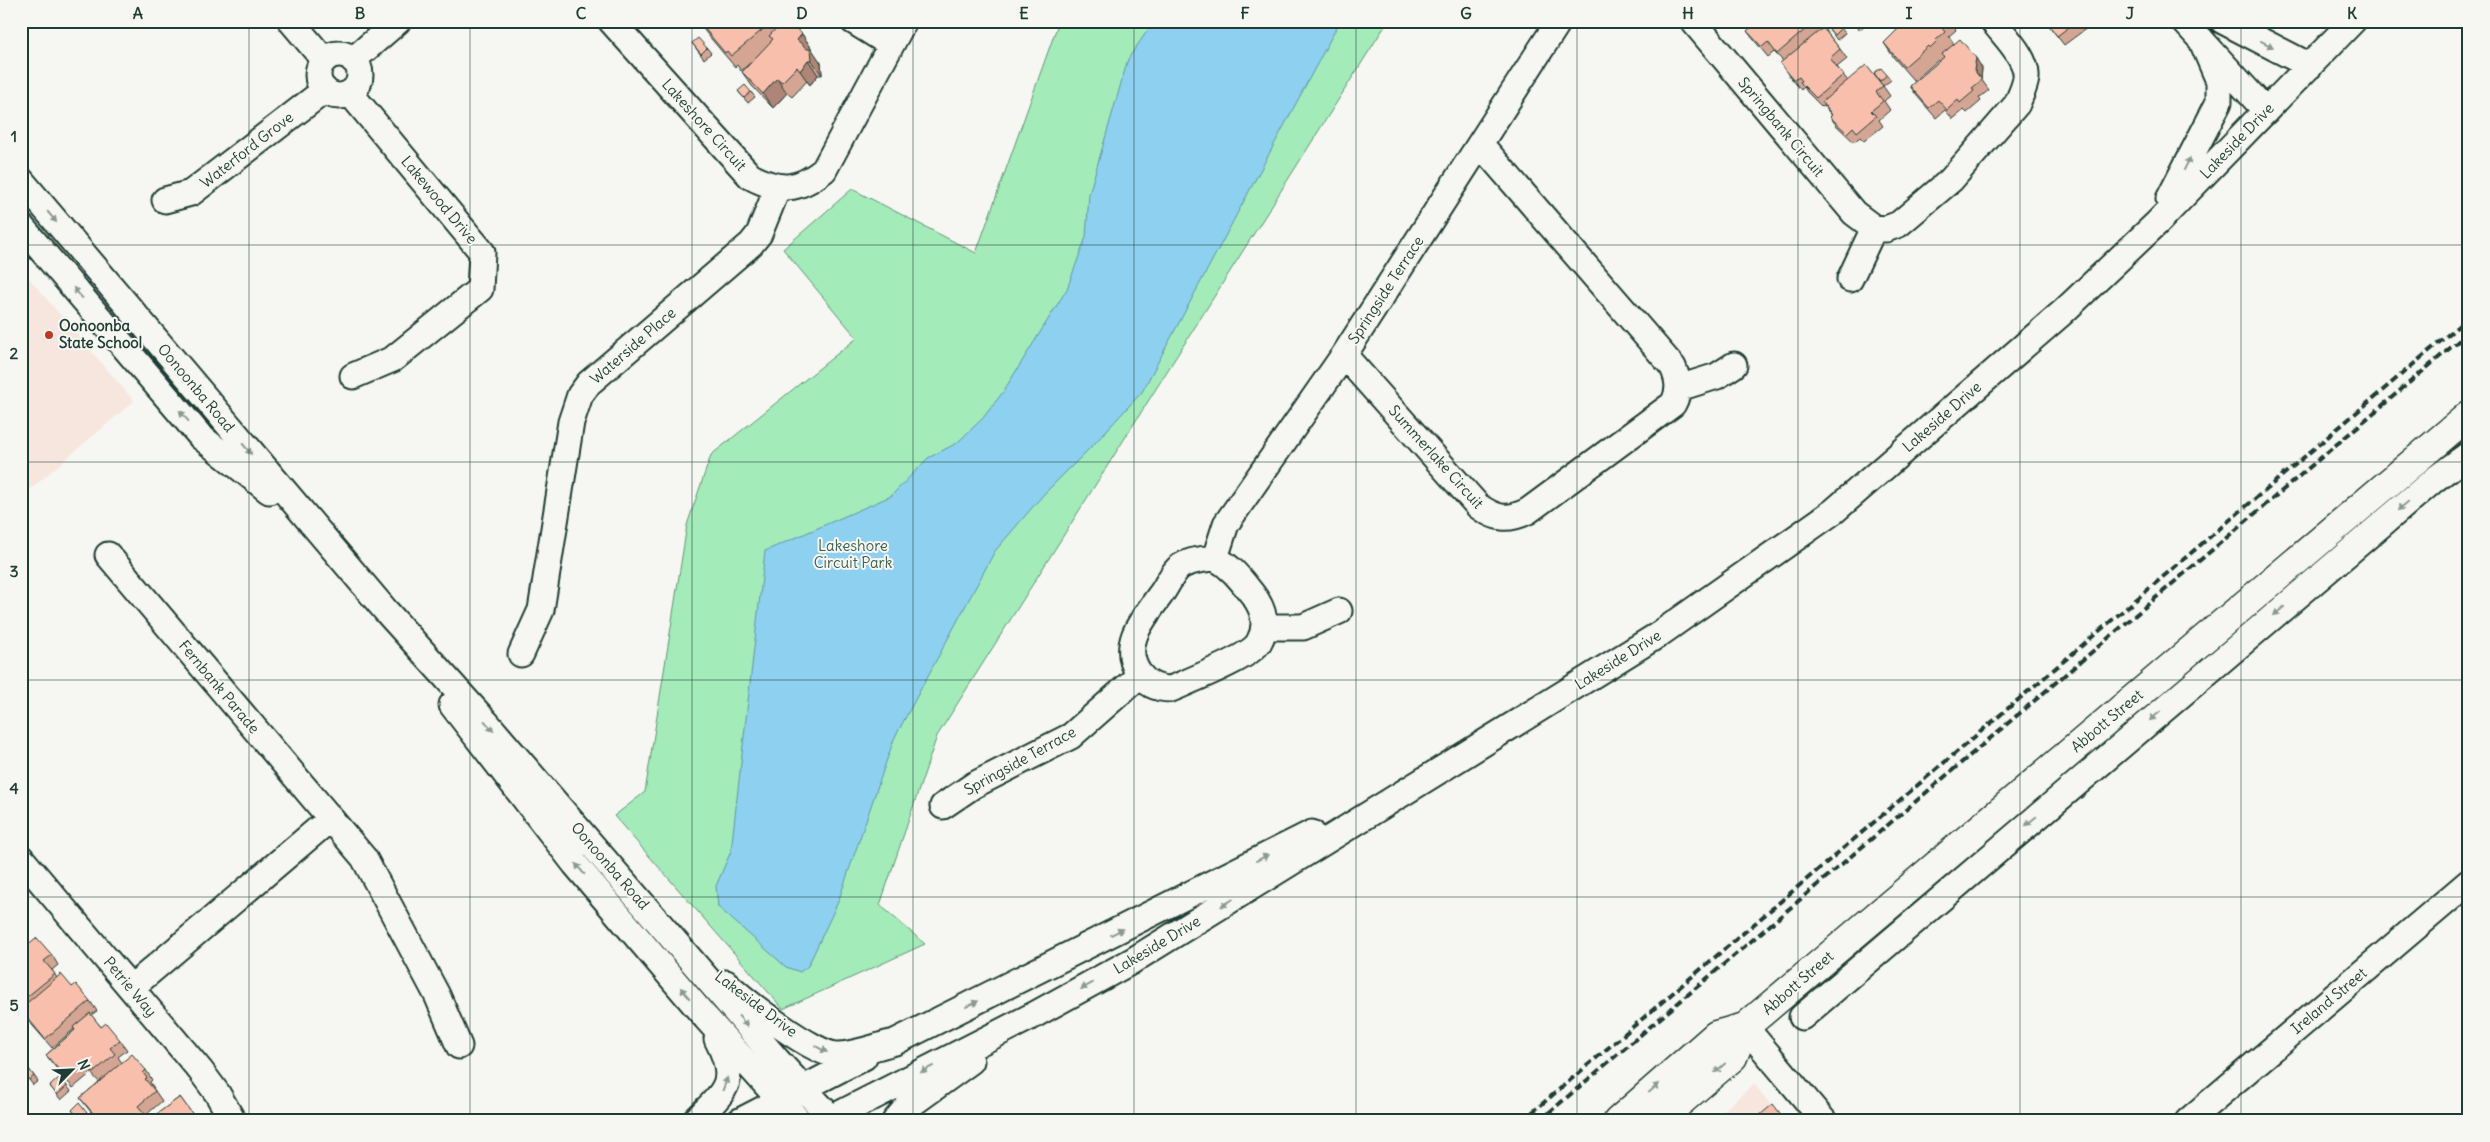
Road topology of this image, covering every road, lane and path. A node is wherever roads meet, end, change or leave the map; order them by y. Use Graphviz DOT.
graph roads {
  1 [pos="291,21"];
  2 [pos="398,21"];
  3 [pos="611,21"];
  4 [pos="853,21"];
  5 [pos="904,21"];
  6 [pos="1559,21"];
  7 [pos="1692,21"];
  8 [pos="1993,21"];
  9 [pos="2224,21"];
  10 [pos="2353,21"];
  11 [pos="2198,27"];
  12 [pos="890,44"];
  13 [pos="324,60"];
  14 [pos="353,60"];
  15 [pos="2310,66"];
  16 [pos="324,90"];
  17 [pos="350,93"];
  18 [pos="2271,105"];
  19 [pos="1481,145"];
  20 [pos="21,180"];
  21 [pos="778,187"];
  22 [pos="165,200"];
  23 [pos="2157,223"];
  24 [pos="21,226"];
  25 [pos="1874,228"];
  26 [pos="1850,279"];
  27 [pos="1344,355"];
  28 [pos="1734,365"];
  29 [pos="353,376"];
  30 [pos="1678,388"];
  31 [pos="2469,415"];
  32 [pos="2469,454"];
  33 [pos="2416,459"];
  34 [pos="2435,479"];
  35 [pos="314,527"];
  36 [pos="108,555"];
  37 [pos="1215,558"];
  38 [pos="386,611"];
  39 [pos="1339,611"];
  40 [pos="1264,627"];
  41 [pos="2194,647"];
  42 [pos="521,654"];
  43 [pos="2212,668"];
  44 [pos="1140,675"];
  45 [pos="2076,747"];
  46 [pos="1477,749"];
  47 [pos="2095,767"];
  48 [pos="943,806"];
  49 [pos="330,819"];
  50 [pos="1948,855"];
  51 [pos="21,858"];
  52 [pos="1966,877"];
  53 [pos="2469,882"];
  54 [pos="658,923"];
  55 [pos="1825,959"];
  56 [pos="1844,980"];
  57 [pos="131,988"];
  58 [pos="1034,1015"];
  59 [pos="1802,1017"];
  60 [pos="706,1018"];
  61 [pos="1745,1027"];
  62 [pos="895,1042"];
  63 [pos="459,1046"];
  64 [pos="804,1089"];
  65 [pos="779,1101"];
  66 [pos="831,1120"];
  67 [pos="233,1121"];
  68 [pos="694,1121"];
  69 [pos="740,1121"];
  70 [pos="799,1121"];
  71 [pos="895,1121"];
  72 [pos="1618,1121"];
  73 [pos="1658,1121"];
  74 [pos="1824,1121"];
  75 [pos="2188,1121"];
  1 -- 13 [label="street"];
  2 -- 14 [label="street"];
  3 -- 21 [label="street, Lakeshore Circuit"];
  4 -- 12 [label="street"];
  5 -- 12 [label="street, Lakeshore Circuit"];
  6 -- 19 [label="street, Springside Terrace"];
  7 -- 25 [label="street, Springbank Circuit"];
  8 -- 25 [label="street"];
  9 -- 15 [label="street, one-way"];
  10 -- 15 [label="street, Lakeside Drive"];
  11 -- 18 [label="street"];
  23 -- 11 [label="street, one-way"];
  12 -- 21 [label="street, Lakeshore Circuit"];
  13 -- 14 [label="street"];
  13 -- 16 [label="street"];
  14 -- 17 [label="street"];
  15 -- 18 [label="street, Lakeside Drive"];
  16 -- 17 [label="street"];
  16 -- 22 [label="street, Waterford Grove"];
  17 -- 29 [label="street, Lakewood Drive"];
  18 -- 23 [label="street, Lakeside Drive"];
  19 -- 27 [label="street, Springside Terrace"];
  19 -- 30 [label="street"];
  20 -- 35 [label="street, Oonoonba Road, one-way"];
  21 -- 42 [label="street, Waterside Place"];
  23 -- 46 [label="street, Lakeside Drive"];
  35 -- 24 [label="street, Oonoonba Road, one-way"];
  25 -- 26 [label="street"];
  27 -- 30 [label="street, Summerlake Circuit"];
  27 -- 37 [label="street, Springside Terrace"];
  28 -- 30 [label="street"];
  31 -- 33 [label="main road, Abbott Street"];
  32 -- 34 [label="street, Abbott Street"];
  33 -- 34 [label="street"];
  33 -- 41 [label="main road, Abbott Street"];
  34 -- 43 [label="street, Abbott Street, one-way"];
  35 -- 38 [label="street, Oonoonba Road"];
  36 -- 49 [label="street, Fernbank Parade"];
  37 -- 40 [label="street"];
  37 -- 44 [label="street"];
  38 -- 54 [label="street, Oonoonba Road, one-way"];
  60 -- 38 [label="street, Oonoonba Road, one-way"];
  39 -- 40 [label="street"];
  40 -- 44 [label="street"];
  41 -- 43 [label="street"];
  41 -- 45 [label="main road, Abbott Street"];
  43 -- 47 [label="street, Abbott Street, one-way"];
  44 -- 48 [label="street, Springside Terrace"];
  45 -- 47 [label="street"];
  45 -- 50 [label="main road, Abbott Street"];
  46 -- 58 [label="street, Lakeside Drive, one-way"];
  62 -- 46 [label="street, Lakeside Drive, one-way"];
  47 -- 52 [label="street, Abbott Street, one-way"];
  49 -- 57 [label="street"];
  49 -- 63 [label="street, Fernbank Parade"];
  50 -- 52 [label="street"];
  50 -- 55 [label="main road, Abbott Street"];
  51 -- 57 [label="street, Petrie Way"];
  52 -- 56 [label="street, Abbott Street"];
  53 -- 75 [label="street, Ireland Street"];
  54 -- 62 [label="street, Lakeside Drive, one-way"];
  54 -- 64 [label="street, Oonoonba Road, one-way"];
  55 -- 56 [label="street"];
  55 -- 61 [label="main road, Abbott Street"];
  56 -- 59 [label="street, Abbott Street"];
  57 -- 67 [label="street, Petrie Way"];
  58 -- 66 [label="street, Lakeside Drive, one-way"];
  58 -- 71 [label="street"];
  60 -- 65 [label="street, Oonoonba Road"];
  68 -- 60 [label="street, one-way"];
  72 -- 61 [label="main road, Abbott Street, one-way"];
  61 -- 73 [label="main road, Abbott Street, one-way"];
  61 -- 74 [label="street"];
  62 -- 64 [label="street, Lakeside Drive"];
  64 -- 65 [label="street, Lakeside Drive"];
  64 -- 66 [label="street, Oonoonba Road"];
  65 -- 69 [label="street, Lakeside Drive"];
  65 -- 70 [label="street, Oonoonba Road"];
}
